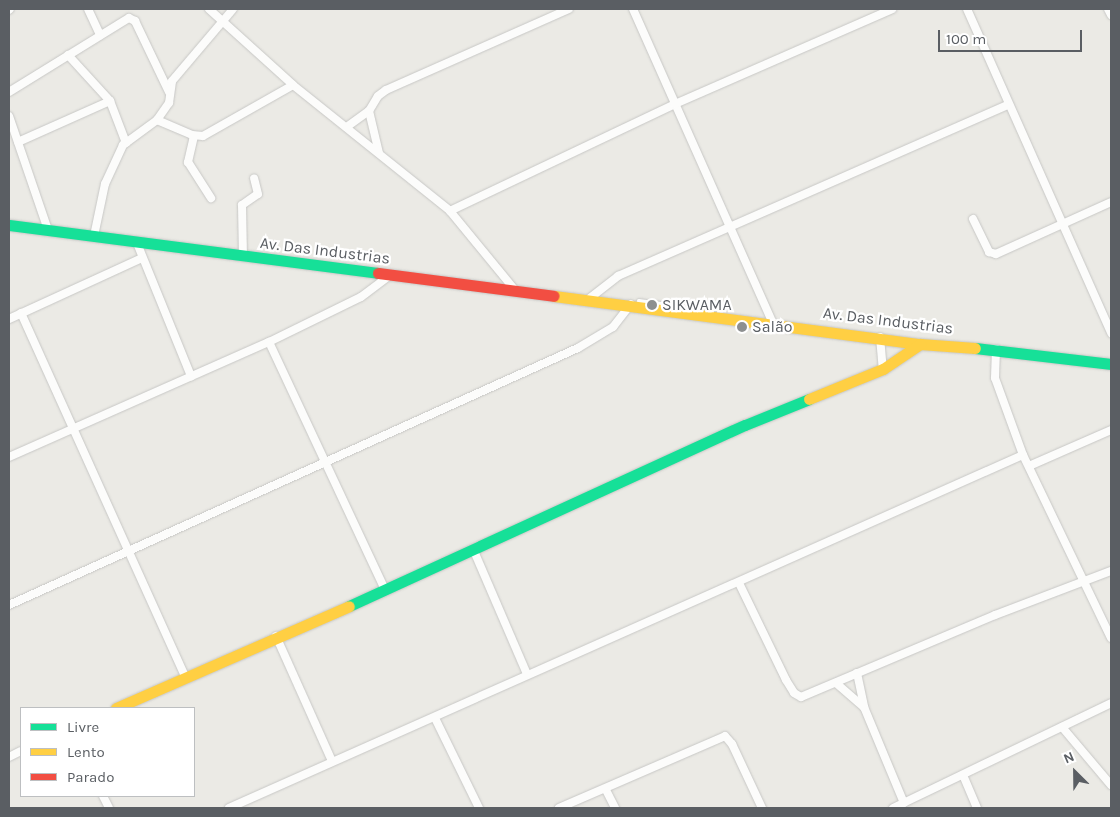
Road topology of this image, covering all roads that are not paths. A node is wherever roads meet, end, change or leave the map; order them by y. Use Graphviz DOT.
graph roads {
  1 [pos="88,9"];
  2 [pos="209,9"];
  3 [pos="233,9"];
  4 [pos="569,9"];
  5 [pos="633,9"];
  6 [pos="892,9"];
  7 [pos="967,9"];
  8 [pos="1108,9"];
  9 [pos="1111,15"];
  10 [pos="221,20"];
  11 [pos="100,35"];
  12 [pos="68,55"];
  13 [pos="293,85"];
  14 [pos="9,92"];
  15 [pos="169,92"];
  16 [pos="110,101"];
  17 [pos="675,104"];
  18 [pos="1009,104"];
  19 [pos="369,111"];
  20 [pos="9,116"];
  21 [pos="157,120"];
  22 [pos="348,126"];
  23 [pos="12,134"];
  24 [pos="194,136"];
  25 [pos="18,142"];
  26 [pos="126,143"];
  27 [pos="379,153"];
  28 [pos="254,178"];
  29 [pos="211,198"];
  30 [pos="1111,202"];
  31 [pos="450,211"];
  32 [pos="973,219"];
  33 [pos="1062,222"];
  34 [pos="9,225"];
  35 [pos="729,227"];
  36 [pos="48,230"];
  37 [pos="94,236"];
  38 [pos="138,243"];
  39 [pos="244,257"];
  40 [pos="142,258"];
  41 [pos="390,276"];
  42 [pos="515,290"];
  43 [pos="590,298"];
  44 [pos="634,305"];
  45 [pos="21,314"];
  46 [pos="9,319"];
  47 [pos="773,323"];
  48 [pos="1111,333"];
  49 [pos="880,337"];
  50 [pos="269,342"];
  51 [pos="920,344"];
  52 [pos="996,349"];
  53 [pos="1111,364"];
  54 [pos="883,369"];
  55 [pos="191,376"];
  56 [pos="74,430"];
  57 [pos="1111,430"];
  58 [pos="1023,455"];
  59 [pos="9,457"];
  60 [pos="327,461"];
  61 [pos="1029,466"];
  62 [pos="129,550"];
  63 [pos="474,551"];
  64 [pos="1111,571"];
  65 [pos="1082,580"];
  66 [pos="739,582"];
  67 [pos="385,590"];
  68 [pos="9,605"];
  69 [pos="276,636"];
  70 [pos="1111,638"];
  71 [pos="857,673"];
  72 [pos="528,674"];
  73 [pos="185,677"];
  74 [pos="836,683"];
  75 [pos="1111,703"];
  76 [pos="118,707"];
  77 [pos="864,707"];
  78 [pos="435,718"];
  79 [pos="1062,727"];
  80 [pos="332,761"];
  81 [pos="963,775"];
  82 [pos="1111,784"];
  83 [pos="606,790"];
  84 [pos="904,803"];
  85 [pos="229,808"];
  86 [pos="479,808"];
  87 [pos="560,808"];
  88 [pos="615,808"];
  89 [pos="762,808"];
  90 [pos="893,808"];
  91 [pos="977,808"];
  1 -- 11 [label="street"];
  2 -- 10 [label="street"];
  3 -- 10 [label="street"];
  4 -- 19 [label="street"];
  5 -- 17 [label="street"];
  6 -- 17 [label="street"];
  7 -- 18 [label="street"];
  8 -- 9 [label="street"];
  10 -- 13 [label="street"];
  10 -- 15 [label="street"];
  11 -- 12 [label="street"];
  11 -- 15 [label="street"];
  12 -- 14 [label="street"];
  12 -- 16 [label="street"];
  13 -- 22 [label="street"];
  13 -- 24 [label="street"];
  15 -- 21 [label="street"];
  16 -- 25 [label="street"];
  16 -- 26 [label="street"];
  17 -- 31 [label="street"];
  17 -- 35 [label="street"];
  18 -- 33 [label="street"];
  18 -- 35 [label="street"];
  19 -- 22 [label="street"];
  19 -- 27 [label="street"];
  20 -- 23 [label="street"];
  21 -- 24 [label="street"];
  21 -- 26 [label="street"];
  22 -- 27 [label="street"];
  23 -- 25 [label="street"];
  24 -- 29 [label="street"];
  25 -- 36 [label="street"];
  26 -- 37 [label="street"];
  27 -- 31 [label="street"];
  28 -- 39 [label="street"];
  30 -- 33 [label="street"];
  31 -- 42 [label="street"];
  32 -- 33 [label="street"];
  33 -- 48 [label="street"];
  34 -- 36 [label="main road, Av. Das Industrias"];
  35 -- 43 [label="street"];
  35 -- 47 [label="street"];
  36 -- 37 [label="main road, Av. Das Industrias"];
  37 -- 38 [label="main road, Av. Das Industrias"];
  38 -- 39 [label="main road, Av. Das Industrias"];
  38 -- 40 [label="street"];
  39 -- 41 [label="main road, Av. Das Industrias"];
  40 -- 45 [label="street"];
  40 -- 55 [label="street"];
  41 -- 42 [label="main road, Av. Das Industrias"];
  41 -- 50 [label="street"];
  42 -- 43 [label="main road, Av. Das Industrias"];
  43 -- 44 [label="main road, Av. Das Industrias"];
  44 -- 47 [label="main road, Av. Das Industrias"];
  44 -- 60 [label="street"];
  45 -- 46 [label="street"];
  45 -- 56 [label="street"];
  47 -- 49 [label="main road, Av. Das Industrias"];
  49 -- 51 [label="main road, Av. Das Industrias"];
  49 -- 54 [label="street"];
  50 -- 55 [label="street"];
  50 -- 60 [label="street"];
  51 -- 52 [label="main road, Av. Das Industrias"];
  51 -- 54 [label="main road"];
  52 -- 53 [label="main road, Av. Das Industrias"];
  52 -- 58 [label="street"];
  54 -- 63 [label="main road"];
  55 -- 56 [label="street"];
  56 -- 59 [label="street"];
  56 -- 62 [label="street"];
  57 -- 61 [label="street"];
  58 -- 61 [label="street"];
  58 -- 66 [label="street"];
  60 -- 62 [label="street"];
  60 -- 67 [label="street"];
  61 -- 65 [label="street"];
  62 -- 68 [label="street"];
  62 -- 73 [label="street"];
  63 -- 67 [label="main road"];
  63 -- 72 [label="street"];
  64 -- 65 [label="street"];
  65 -- 70 [label="street"];
  65 -- 71 [label="street"];
  66 -- 72 [label="street"];
  66 -- 74 [label="street"];
  67 -- 69 [label="main road"];
  69 -- 73 [label="main road"];
  69 -- 80 [label="street"];
  71 -- 74 [label="street"];
  71 -- 77 [label="street"];
  72 -- 78 [label="street"];
  73 -- 76 [label="main road"];
  74 -- 77 [label="street"];
  75 -- 79 [label="street"];
  77 -- 84 [label="street"];
  78 -- 80 [label="street"];
  78 -- 86 [label="street"];
  79 -- 81 [label="street"];
  79 -- 82 [label="street"];
  80 -- 85 [label="street"];
  81 -- 84 [label="street"];
  81 -- 91 [label="street"];
  83 -- 87 [label="street"];
  83 -- 88 [label="street"];
  83 -- 89 [label="street"];
  84 -- 90 [label="street"];
}
